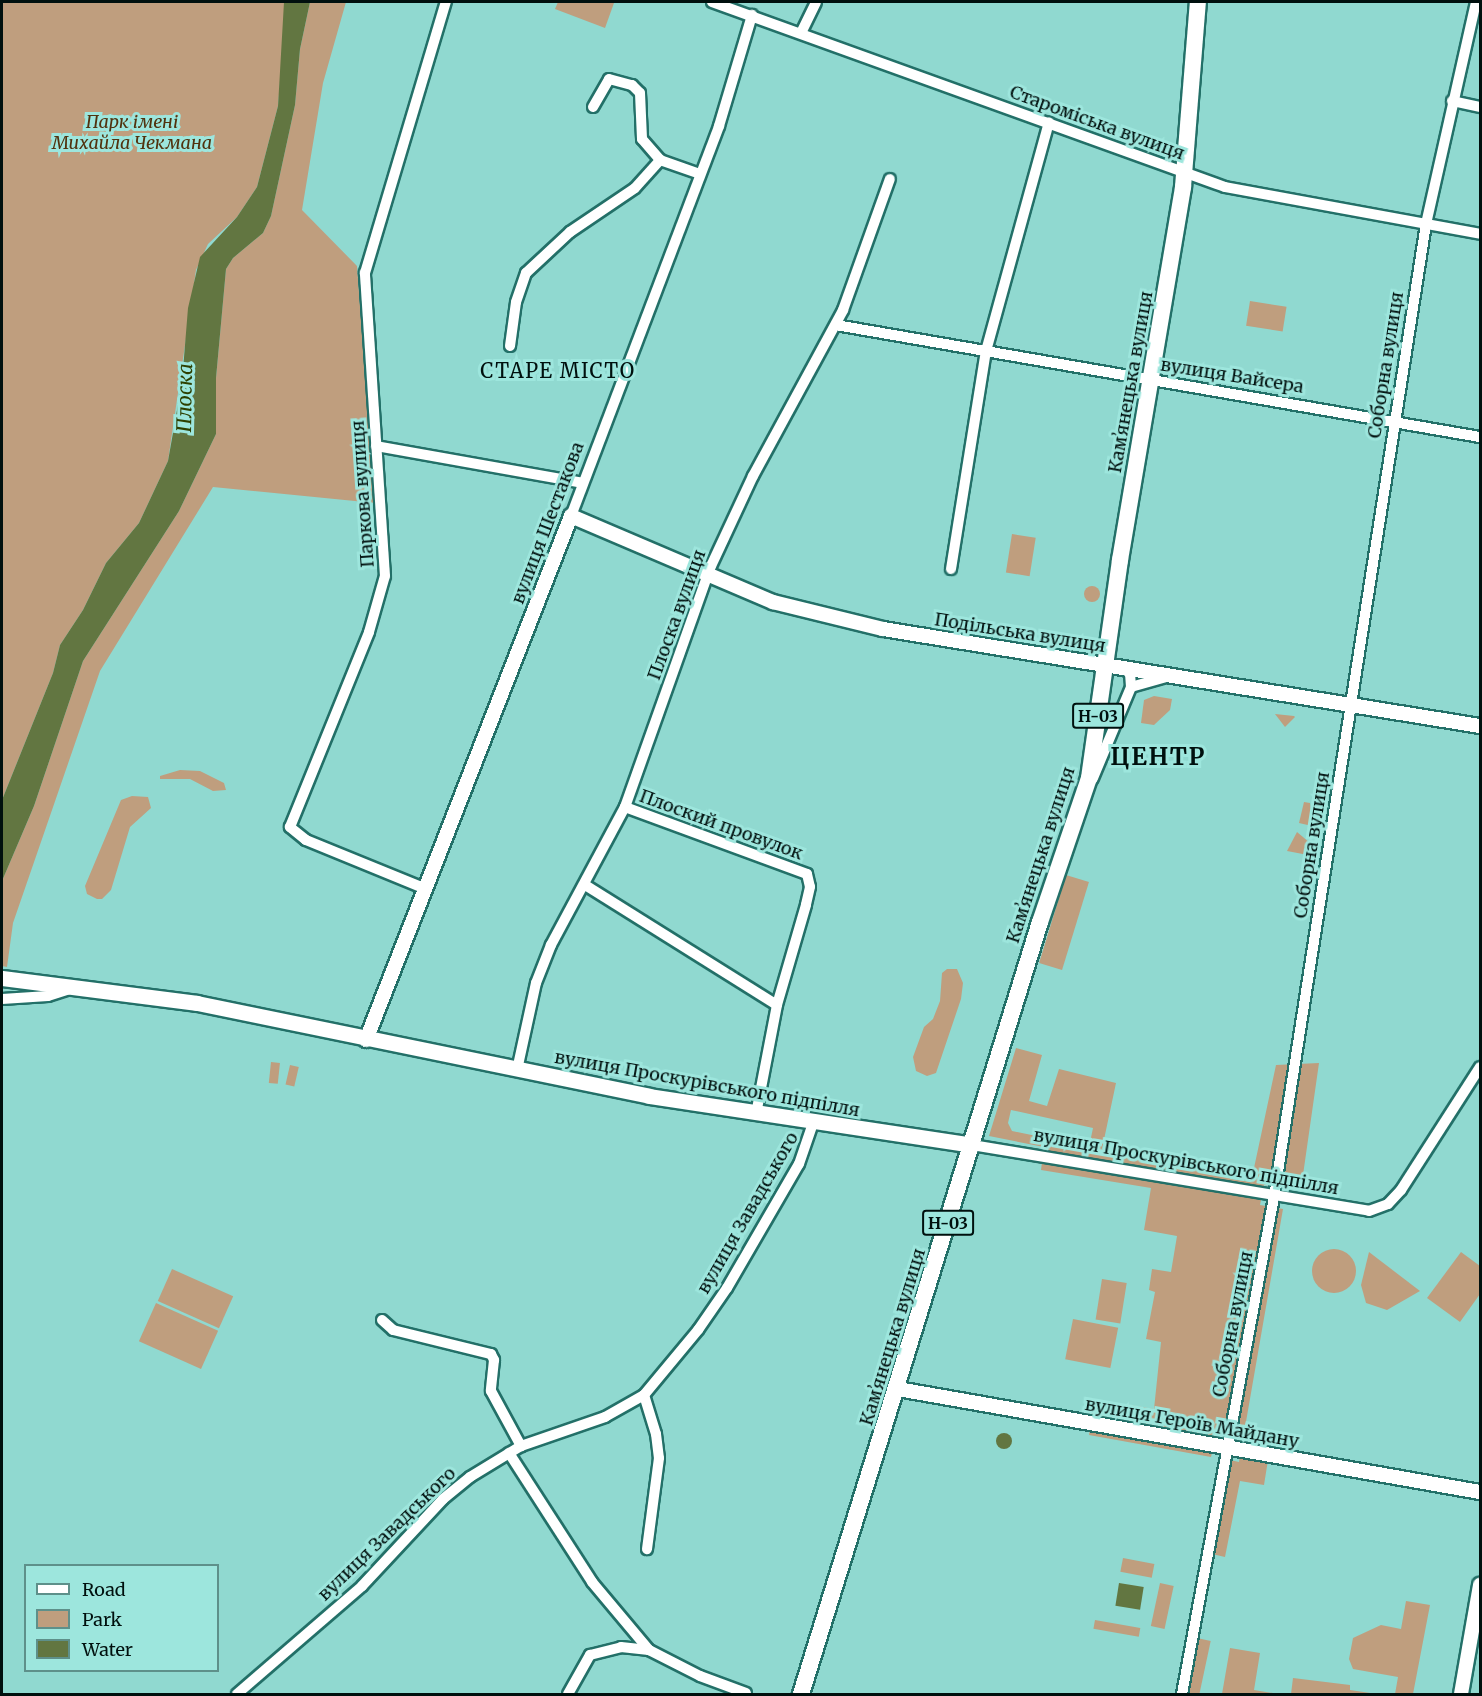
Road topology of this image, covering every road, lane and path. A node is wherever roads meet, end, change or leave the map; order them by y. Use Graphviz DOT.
graph roads {
  1 [pos="446,2"];
  2 [pos="712,2"];
  3 [pos="816,2"];
  4 [pos="1198,2"];
  5 [pos="1476,2"];
  6 [pos="752,15"];
  7 [pos="801,33"];
  8 [pos="1452,101"];
  9 [pos="1480,106"];
  10 [pos="593,107"];
  11 [pos="1049,123"];
  12 [pos="660,160"];
  13 [pos="1185,172"];
  14 [pos="700,174"];
  15 [pos="890,179"];
  16 [pos="1426,224"];
  17 [pos="1480,234"];
  18 [pos="836,325"];
  19 [pos="510,346"];
  20 [pos="986,351"];
  21 [pos="1151,380"];
  22 [pos="1393,421"];
  23 [pos="1480,437"];
  24 [pos="376,446"];
  25 [pos="583,483"];
  26 [pos="571,516"];
  27 [pos="951,569"];
  28 [pos="709,576"];
  29 [pos="1108,636"];
  30 [pos="1104,664"];
  31 [pos="1126,668"];
  32 [pos="1180,677"];
  33 [pos="1131,687"];
  34 [pos="1351,704"];
  35 [pos="1480,726"];
  36 [pos="1082,804"];
  37 [pos="625,807"];
  38 [pos="585,885"];
  39 [pos="426,889"];
  40 [pos="2,978"];
  41 [pos="76,987"];
  42 [pos="2,999"];
  43 [pos="777,1005"];
  44 [pos="366,1040"];
  45 [pos="1480,1066"];
  46 [pos="517,1070"];
  47 [pos="756,1114"];
  48 [pos="813,1123"];
  49 [pos="972,1145"];
  50 [pos="1274,1197"];
  51 [pos="382,1320"];
  52 [pos="898,1389"];
  53 [pos="644,1395"];
  54 [pos="521,1446"];
  55 [pos="1227,1447"];
  56 [pos="508,1453"];
  57 [pos="1480,1492"];
  58 [pos="647,1549"];
  59 [pos="1480,1585"];
  60 [pos="650,1650"];
  61 [pos="746,1693"];
  62 [pos="237,1695"];
  63 [pos="568,1695"];
  64 [pos="801,1695"];
  65 [pos="1182,1695"];
  66 [pos="1461,1695"];
  1 -- 24 [label="street, Паркова вулиця"];
  2 -- 6 [label="street, Староміська вулиця"];
  3 -- 7 [label="street"];
  4 -- 13 [label="main road, Камʼянецька вулиця"];
  5 -- 8 [label="street, Соборна вулиця"];
  6 -- 7 [label="street, Староміська вулиця"];
  6 -- 14 [label="street, вулиця Шестакова"];
  7 -- 11 [label="street, Староміська вулиця"];
  8 -- 9 [label="street"];
  8 -- 16 [label="street, Соборна вулиця"];
  10 -- 12 [label="street"];
  11 -- 13 [label="street, Староміська вулиця"];
  11 -- 20 [label="street"];
  12 -- 14 [label="street"];
  12 -- 19 [label="street"];
  13 -- 16 [label="street, Староміська вулиця"];
  13 -- 21 [label="main road, Камʼянецька вулиця"];
  14 -- 25 [label="street, вулиця Шестакова"];
  15 -- 18 [label="street, Плоска вулиця"];
  16 -- 17 [label="street, Староміська вулиця"];
  16 -- 22 [label="street, Соборна вулиця"];
  18 -- 20 [label="street, вулиця Вайсера"];
  18 -- 28 [label="street, Плоска вулиця"];
  20 -- 21 [label="street, вулиця Вайсера"];
  20 -- 27 [label="street"];
  21 -- 22 [label="street, вулиця Вайсера"];
  21 -- 29 [label="main road, Камʼянецька вулиця"];
  22 -- 23 [label="street, вулиця Вайсера"];
  22 -- 34 [label="street, Соборна вулиця"];
  24 -- 25 [label="street"];
  24 -- 39 [label="street, Паркова вулиця"];
  25 -- 26 [label="street, вулиця Шестакова"];
  26 -- 28 [label="street, Подільська вулиця"];
  26 -- 39 [label="street, вулиця Шестакова"];
  28 -- 30 [label="street, Подільська вулиця"];
  28 -- 37 [label="street, Плоска вулиця"];
  29 -- 30 [label="main road, Камʼянецька вулиця"];
  29 -- 31 [label="street"];
  30 -- 31 [label="street, Подільська вулиця"];
  30 -- 36 [label="main road, Камʼянецька вулиця / Н-03"];
  31 -- 32 [label="street, Подільська вулиця"];
  31 -- 33 [label="street"];
  32 -- 33 [label="street"];
  32 -- 34 [label="street, Подільська вулиця"];
  33 -- 36 [label="street"];
  34 -- 35 [label="street, Подільська вулиця"];
  34 -- 50 [label="street, Соборна вулиця"];
  36 -- 49 [label="main road, Камʼянецька вулиця / Н-03"];
  37 -- 38 [label="street, Плоска вулиця"];
  37 -- 43 [label="street, Плоский провулок"];
  38 -- 43 [label="street"];
  38 -- 46 [label="street, Плоска вулиця"];
  39 -- 44 [label="street, вулиця Шестакова"];
  40 -- 41 [label="main road, вулиця Проскурівського підпілля"];
  41 -- 42 [label="street"];
  41 -- 44 [label="main road, вулиця Проскурівського підпілля"];
  43 -- 47 [label="street"];
  44 -- 46 [label="main road, вулиця Проскурівського підпілля"];
  45 -- 50 [label="street, вулиця Проскурівського підпілля"];
  46 -- 47 [label="main road, вулиця Проскурівського підпілля"];
  47 -- 48 [label="main road, вулиця Проскурівського підпілля"];
  48 -- 49 [label="main road, вулиця Проскурівського підпілля"];
  48 -- 53 [label="street, вулиця Завадського"];
  49 -- 50 [label="street, вулиця Проскурівського підпілля"];
  49 -- 52 [label="main road, Камʼянецька вулиця / Н-03"];
  50 -- 55 [label="street, Соборна вулиця"];
  51 -- 54 [label="street"];
  52 -- 55 [label="street, вулиця Героїв Майдану"];
  52 -- 64 [label="main road, Камʼянецька вулиця / Н-03"];
  53 -- 54 [label="street, вулиця Завадського"];
  53 -- 58 [label="street"];
  54 -- 56 [label="street, вулиця Завадського"];
  55 -- 57 [label="street, вулиця Героїв Майдану"];
  55 -- 65 [label="street, Соборна вулиця"];
  56 -- 60 [label="street"];
  56 -- 62 [label="street, вулиця Завадського"];
  59 -- 66 [label="street"];
  60 -- 61 [label="street"];
  60 -- 63 [label="street"];
}
